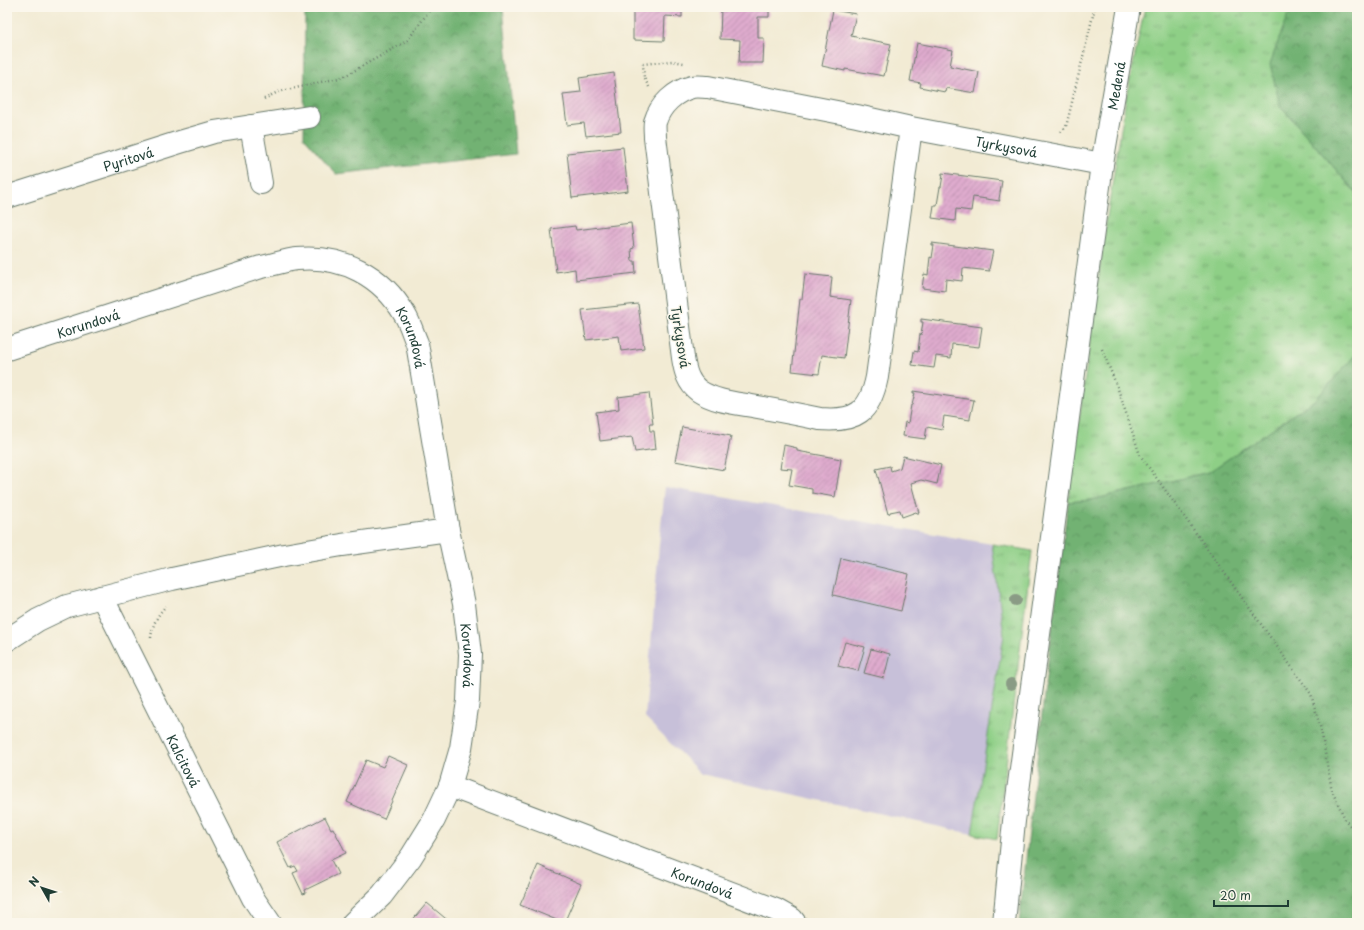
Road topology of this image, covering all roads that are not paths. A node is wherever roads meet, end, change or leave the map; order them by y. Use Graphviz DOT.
graph roads {
  1 [pos="1129,7"];
  2 [pos="309,117"];
  3 [pos="251,126"];
  4 [pos="911,128"];
  5 [pos="1102,164"];
  6 [pos="261,183"];
  7 [pos="7,196"];
  8 [pos="7,349"];
  9 [pos="448,530"];
  10 [pos="102,597"];
  11 [pos="7,640"];
  12 [pos="450,786"];
  13 [pos="270,923"];
  14 [pos="353,923"];
  15 [pos="795,923"];
  16 [pos="1004,923"];
  1 -- 5 [label="street, Medená"];
  2 -- 3 [label="street, Pyritová"];
  3 -- 6 [label="street"];
  3 -- 7 [label="street, Pyritová"];
  4 -- 4 [label="street, Tyrkysová"];
  4 -- 5 [label="street, Tyrkysová"];
  5 -- 16 [label="street, Medená"];
  8 -- 9 [label="street, Korundová"];
  9 -- 10 [label="street"];
  9 -- 12 [label="street, Korundová"];
  10 -- 11 [label="street"];
  10 -- 13 [label="street, Kalcitová"];
  12 -- 14 [label="street, Korundová"];
  12 -- 15 [label="street, Korundová"];
}
